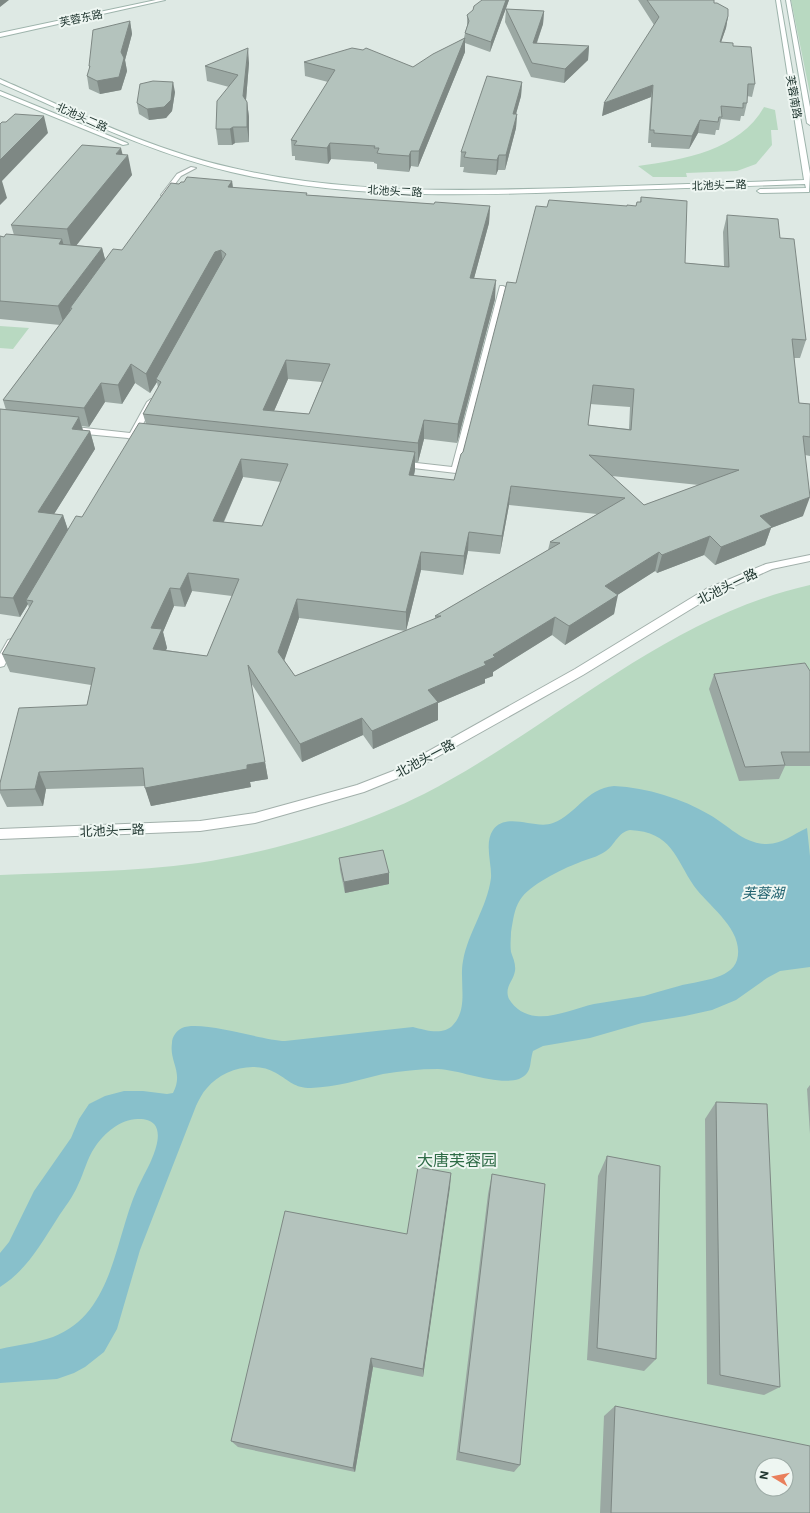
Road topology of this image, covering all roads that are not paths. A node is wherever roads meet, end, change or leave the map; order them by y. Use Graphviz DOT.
graph roads {
  1 [pos="145,0"];
  2 [pos="163,0"];
  3 [pos="778,0"];
  4 [pos="788,0"];
  5 [pos="0,30"];
  6 [pos="0,36"];
  7 [pos="0,81"];
  8 [pos="0,93"];
  9 [pos="810,123"];
  10 [pos="146,152"];
  11 [pos="180,164"];
  12 [pos="220,175"];
  13 [pos="809,182"];
  14 [pos="752,191"];
  15 [pos="736,192"];
  16 [pos="810,193"];
  17 [pos="160,201"];
  18 [pos="503,288"];
  19 [pos="155,395"];
  20 [pos="62,428"];
  21 [pos="156,438"];
  22 [pos="131,439"];
  23 [pos="393,463"];
  24 [pos="810,558"];
  25 [pos="16,635"];
  26 [pos="0,663"];
  27 [pos="0,834"];
  1 -- 5 [label="main road, 芙蓉东路"];
  2 -- 6 [label="main road, 芙蓉东路"];
  3 -- 13 [label="main road, 芙蓉南路"];
  4 -- 9 [label="main road, 芙蓉南路"];
  7 -- 13 [label="main road, 北池头二路"];
  8 -- 10 [label="main road, 北池头二路"];
  11 -- 17 [label="main road"];
  12 -- 15 [label="main road, 北池头二路"];
  13 -- 16 [label="main road, 芙蓉南路"];
  14 -- 16 [label="main road, 北池头二路"];
  18 -- 23 [label="main road"];
  19 -- 22 [label="main road"];
  20 -- 22 [label="main road"];
  21 -- 22 [label="main road"];
  24 -- 27 [label="main road, 北池头一路"];
  25 -- 26 [label="main road"];
}
